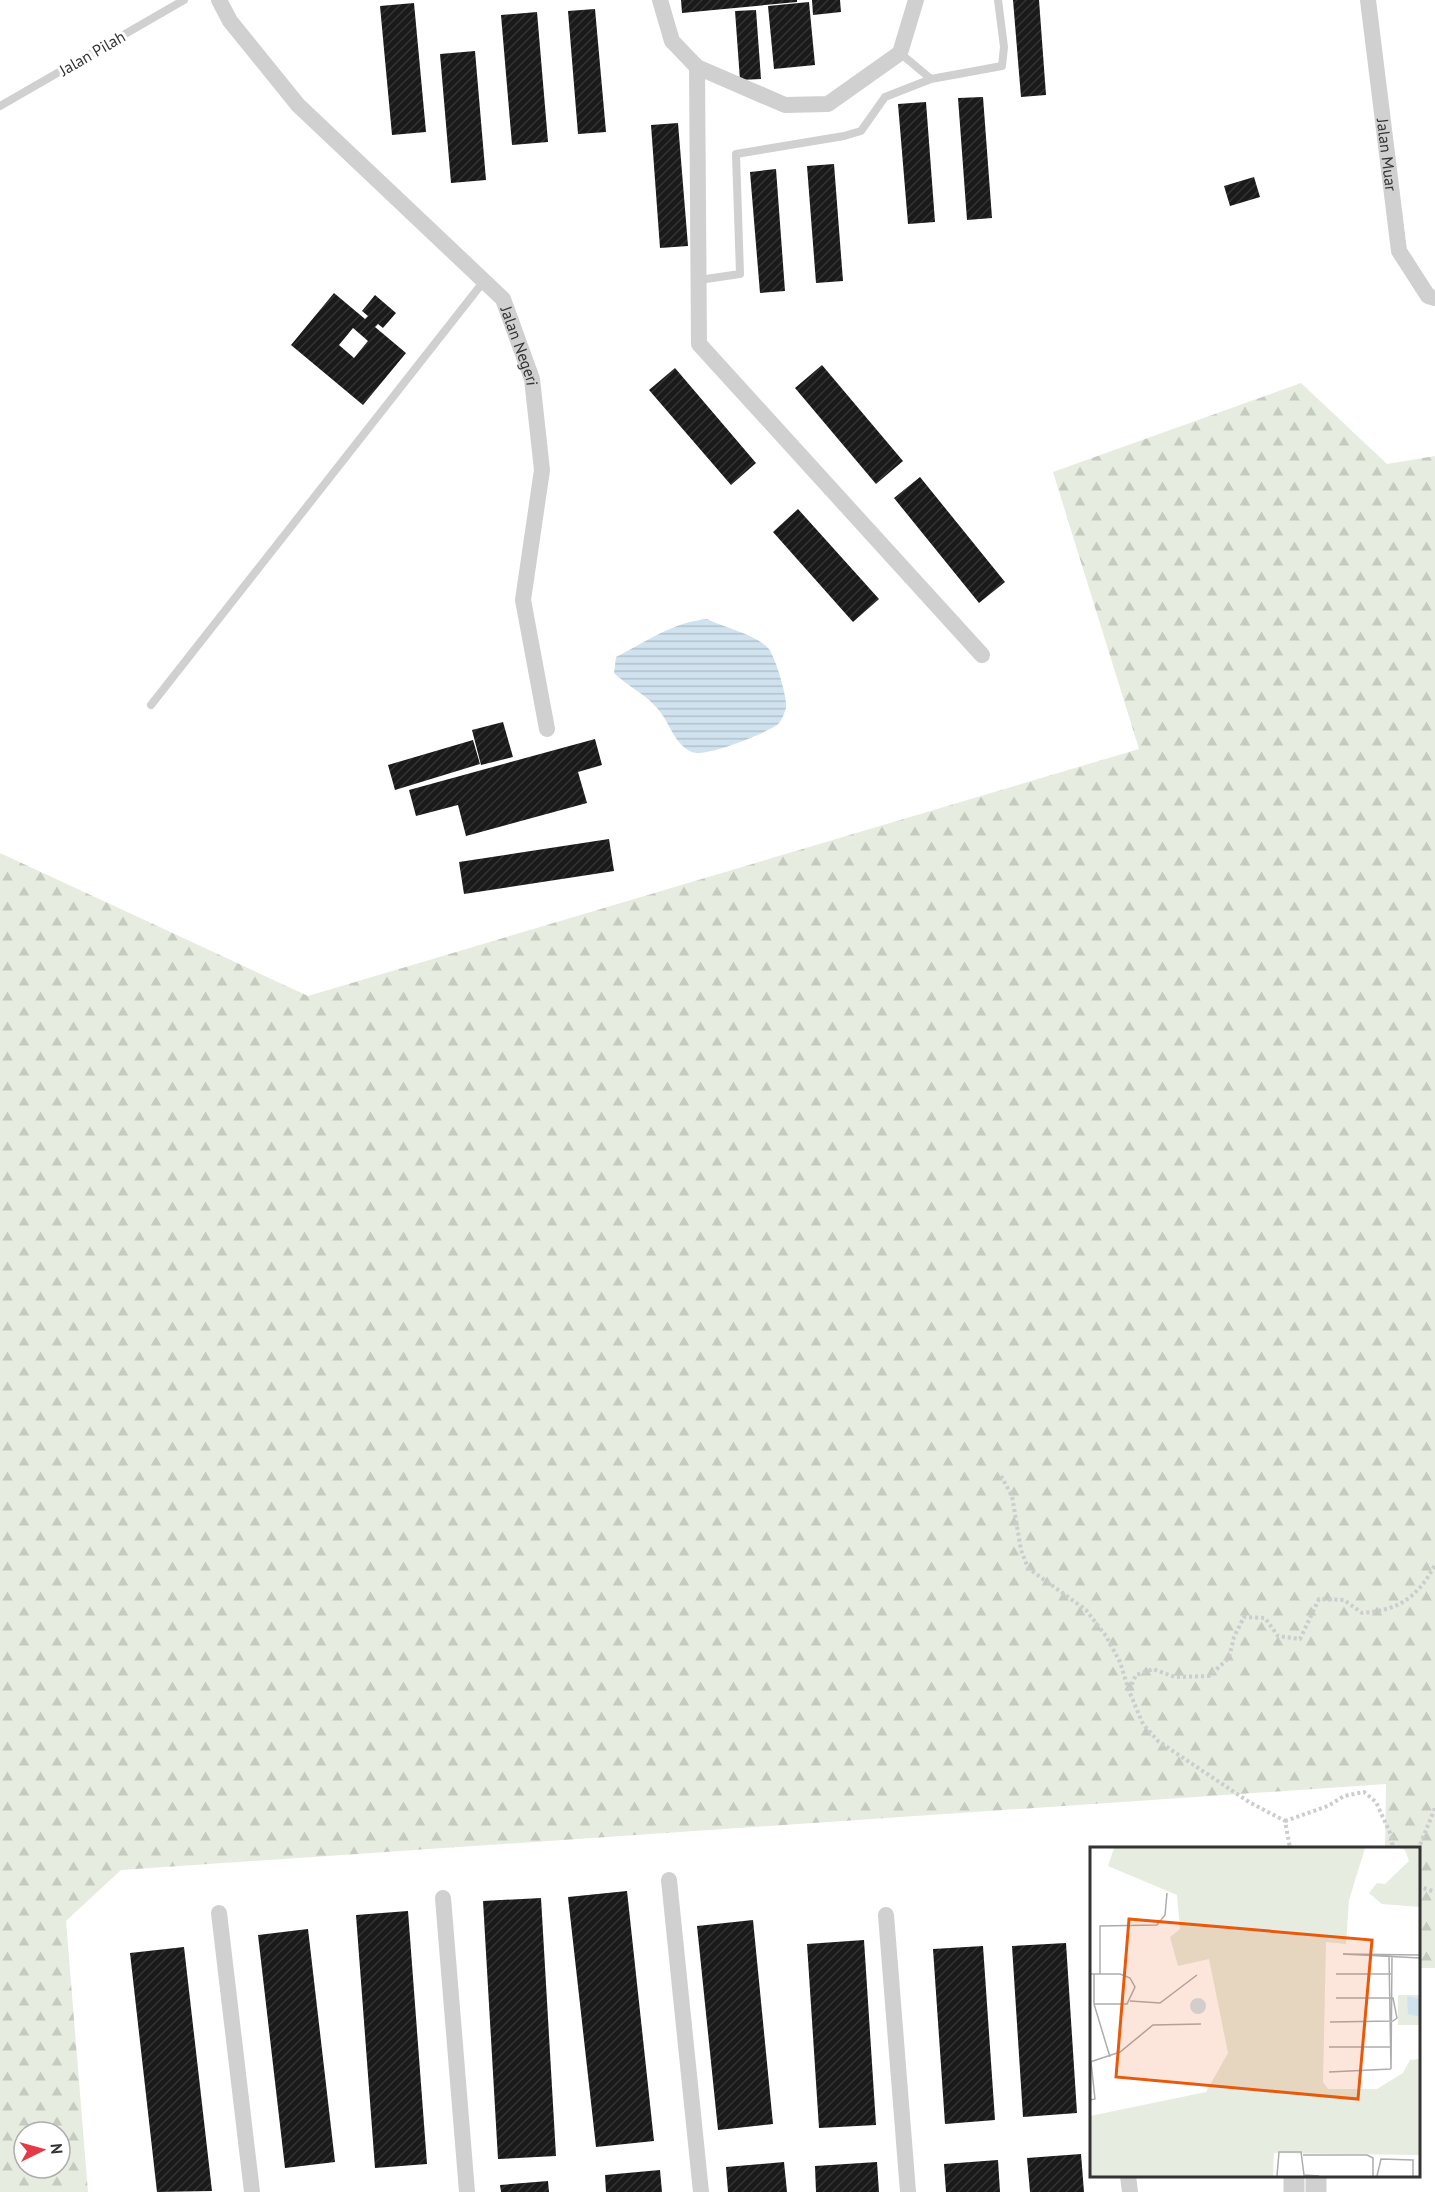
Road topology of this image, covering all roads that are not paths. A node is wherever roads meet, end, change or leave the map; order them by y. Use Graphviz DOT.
graph roads {
  1 [pos="184,0"];
  2 [pos="219,0"];
  3 [pos="660,0"];
  4 [pos="916,0"];
  5 [pos="998,0"];
  6 [pos="1368,0"];
  7 [pos="900,53"];
  8 [pos="698,67"];
  9 [pos="931,79"];
  10 [pos="0,106"];
  11 [pos="699,280"];
  12 [pos="484,281"];
  13 [pos="1435,297"];
  14 [pos="982,655"];
  15 [pos="151,705"];
  16 [pos="547,729"];
  17 [pos="669,1880"];
  18 [pos="443,1898"];
  19 [pos="219,1913"];
  20 [pos="886,1914"];
  21 [pos="1128,2177"];
  22 [pos="252,2192"];
  23 [pos="467,2192"];
  24 [pos="700,2192"];
  25 [pos="908,2192"];
  26 [pos="1130,2192"];
  1 -- 10 [label="lane, Jalan Pilah"];
  2 -- 12 [label="street, Jalan Negeri"];
  3 -- 8 [label="street"];
  4 -- 7 [label="street"];
  5 -- 9 [label="lane"];
  6 -- 13 [label="street, Jalan Muar"];
  7 -- 8 [label="street"];
  7 -- 9 [label="lane"];
  8 -- 11 [label="street"];
  9 -- 11 [label="lane"];
  11 -- 14 [label="street"];
  12 -- 15 [label="lane"];
  12 -- 16 [label="street, Jalan Negeri"];
  17 -- 24 [label="street"];
  18 -- 23 [label="street"];
  19 -- 22 [label="street"];
  20 -- 25 [label="street"];
  21 -- 26 [label="street"];
}
